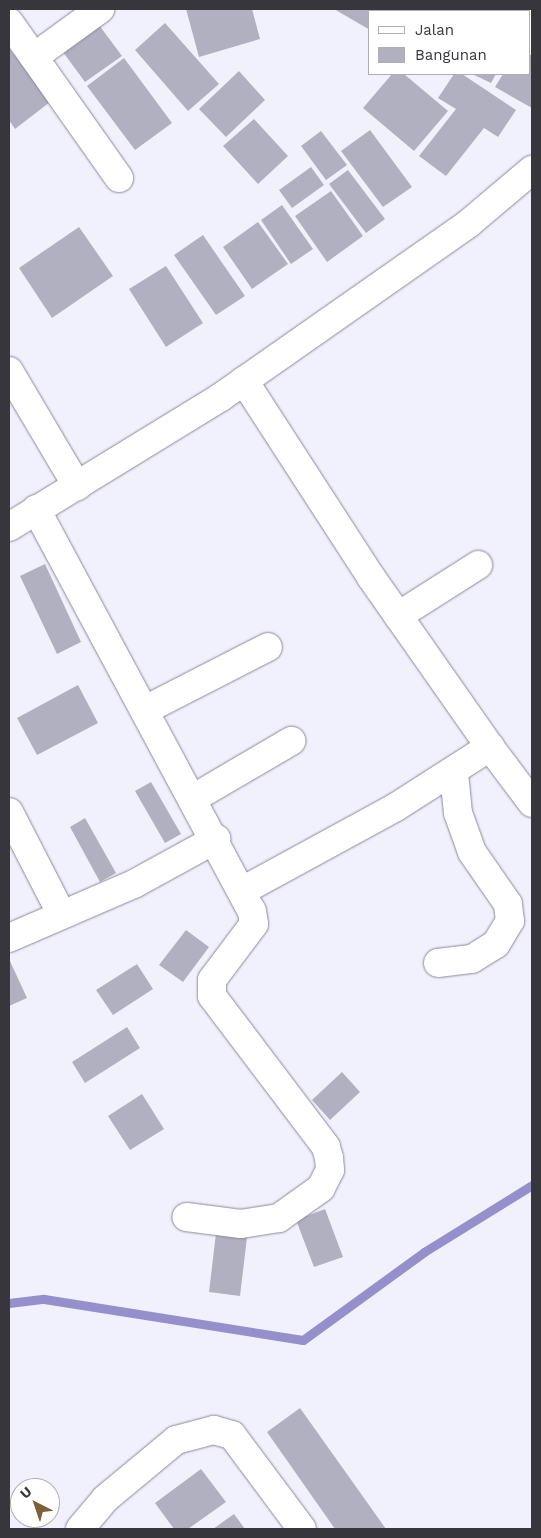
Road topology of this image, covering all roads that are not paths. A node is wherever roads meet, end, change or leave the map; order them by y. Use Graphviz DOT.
graph roads {
  1 [pos="100,9"];
  2 [pos="9,22"];
  3 [pos="34,57"];
  4 [pos="532,170"];
  5 [pos="119,178"];
  6 [pos="9,371"];
  7 [pos="244,381"];
  8 [pos="77,486"];
  9 [pos="36,509"];
  10 [pos="9,527"];
  11 [pos="478,564"];
  12 [pos="398,616"];
  13 [pos="268,647"];
  14 [pos="145,710"];
  15 [pos="291,741"];
  16 [pos="490,747"];
  17 [pos="454,773"];
  18 [pos="194,798"];
  19 [pos="532,803"];
  20 [pos="9,812"];
  21 [pos="216,839"];
  22 [pos="242,891"];
  23 [pos="61,913"];
  24 [pos="9,938"];
  25 [pos="438,963"];
  26 [pos="186,1217"];
  27 [pos="80,1529"];
  28 [pos="302,1529"];
  1 -- 3 [label="street"];
  2 -- 3 [label="street"];
  3 -- 5 [label="street"];
  4 -- 7 [label="street"];
  6 -- 8 [label="street"];
  7 -- 8 [label="street"];
  7 -- 12 [label="street"];
  8 -- 9 [label="street"];
  9 -- 10 [label="street"];
  9 -- 14 [label="street"];
  11 -- 12 [label="street"];
  12 -- 16 [label="street"];
  13 -- 14 [label="street"];
  14 -- 18 [label="street"];
  15 -- 18 [label="street"];
  16 -- 17 [label="street"];
  16 -- 19 [label="street"];
  17 -- 22 [label="street"];
  17 -- 25 [label="street"];
  18 -- 21 [label="street"];
  20 -- 23 [label="street"];
  21 -- 22 [label="street"];
  21 -- 23 [label="street"];
  22 -- 26 [label="street"];
  23 -- 24 [label="street"];
  27 -- 28 [label="street"];
}
